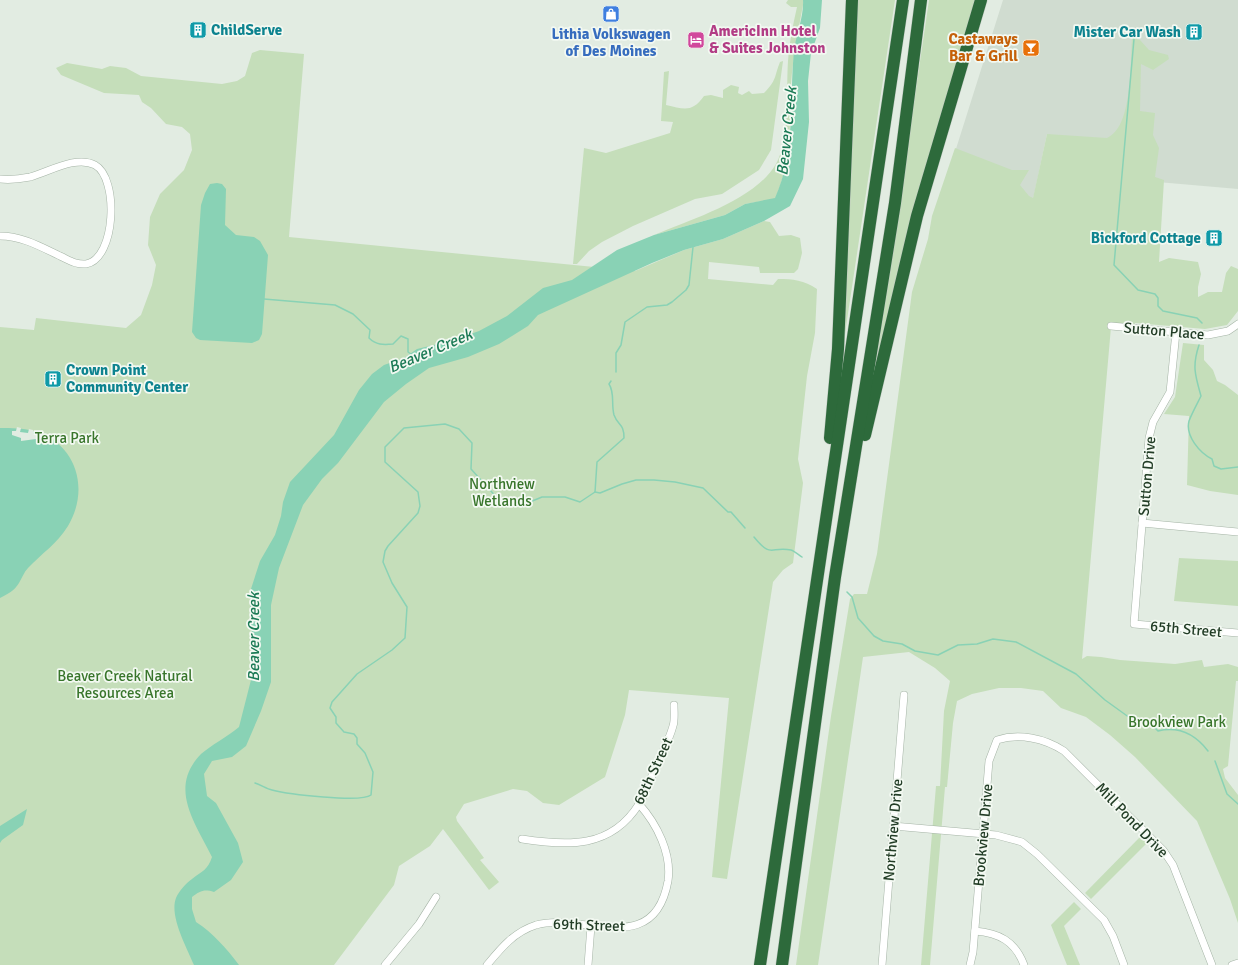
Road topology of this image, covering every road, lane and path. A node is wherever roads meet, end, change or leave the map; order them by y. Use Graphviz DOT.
graph roads {
  1 [pos="852,0"];
  2 [pos="903,0"];
  3 [pos="921,0"];
  4 [pos="981,0"];
  5 [pos="0,179"];
  6 [pos="0,236"];
  7 [pos="1238,324"];
  8 [pos="1111,326"];
  9 [pos="1176,332"];
  10 [pos="849,487"];
  11 [pos="1142,523"];
  12 [pos="1238,532"];
  13 [pos="819,563"];
  14 [pos="1134,624"];
  15 [pos="1238,633"];
  16 [pos="904,695"];
  17 [pos="674,705"];
  18 [pos="997,740"];
  19 [pos="639,804"];
  20 [pos="893,826"];
  21 [pos="983,834"];
  22 [pos="522,839"];
  23 [pos="436,897"];
  24 [pos="591,926"];
  25 [pos="975,931"];
  26 [pos="1238,962"];
  27 [pos="385,965"];
  28 [pos="487,965"];
  29 [pos="588,965"];
  30 [pos="760,965"];
  31 [pos="782,965"];
  32 [pos="882,965"];
  33 [pos="970,965"];
  34 [pos="1024,965"];
  35 [pos="1124,965"];
  36 [pos="1212,965"];
  37 [pos="1232,965"];
  1 -- 13 [label="highway"];
  2 -- 13 [label="highway"];
  3 -- 10 [label="highway"];
  4 -- 10 [label="highway"];
  5 -- 6 [label="street"];
  7 -- 9 [label="street, Sutton Place"];
  8 -- 9 [label="street, Sutton Place"];
  9 -- 11 [label="street, Sutton Drive"];
  10 -- 31 [label="highway"];
  11 -- 12 [label="street"];
  11 -- 14 [label="street, Sutton Drive"];
  13 -- 30 [label="highway"];
  14 -- 15 [label="street, 65th Street"];
  16 -- 20 [label="street, Northview Drive"];
  17 -- 19 [label="street, 68th Street"];
  18 -- 21 [label="street, Brookview Drive"];
  18 -- 36 [label="street, Mill Pond Drive"];
  19 -- 22 [label="street, 68th Street"];
  19 -- 24 [label="street, 69th Street"];
  20 -- 21 [label="street"];
  20 -- 32 [label="street, Northview Drive"];
  21 -- 25 [label="street, Brookview Drive"];
  21 -- 35 [label="street"];
  23 -- 27 [label="street"];
  24 -- 28 [label="street, 69th Street"];
  24 -- 29 [label="street"];
  25 -- 33 [label="street, Brookview Drive"];
  25 -- 34 [label="street"];
  26 -- 37 [label="street"];
}
